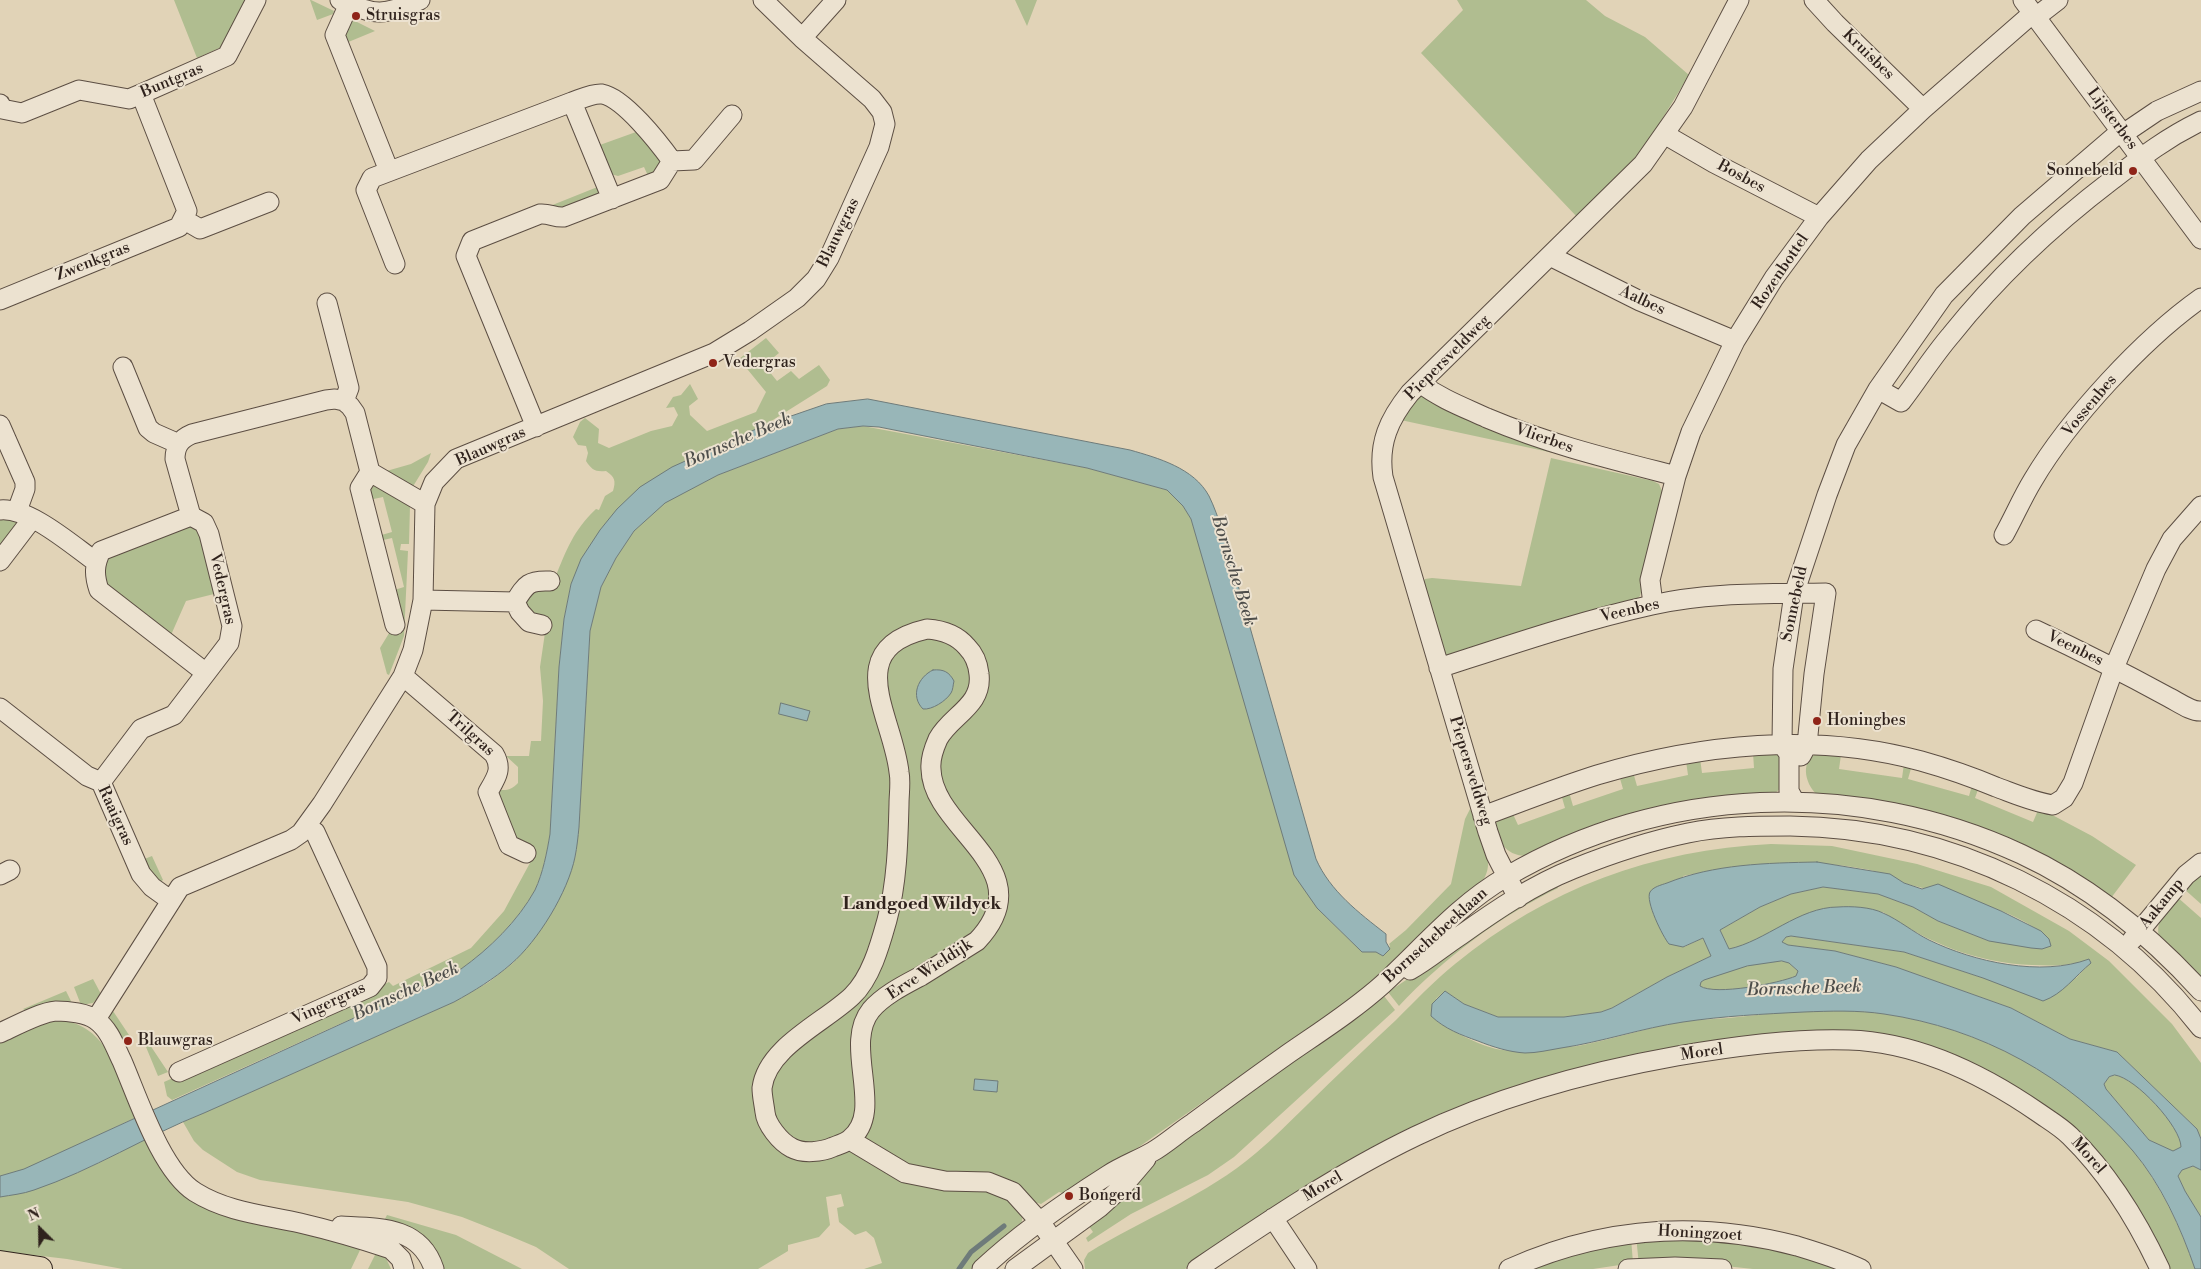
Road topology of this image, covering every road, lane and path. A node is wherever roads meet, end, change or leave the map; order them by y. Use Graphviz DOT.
graph roads {
  1 [pos="256,0"];
  2 [pos="420,0"];
  3 [pos="763,0"];
  4 [pos="836,0"];
  5 [pos="1739,0"];
  6 [pos="1814,0"];
  7 [pos="2058,0"];
  8 [pos="345,2"];
  9 [pos="2030,10"];
  10 [pos="802,38"];
  11 [pos="2201,91"];
  12 [pos="141,94"];
  13 [pos="572,102"];
  14 [pos="1,108"];
  15 [pos="1923,109"];
  16 [pos="732,115"];
  17 [pos="2201,121"];
  18 [pos="2122,132"];
  19 [pos="1664,134"];
  20 [pos="2141,158"];
  21 [pos="672,161"];
  22 [pos="389,171"];
  23 [pos="612,199"];
  24 [pos="268,202"];
  25 [pos="1819,217"];
  26 [pos="183,219"];
  27 [pos="2201,239"];
  28 [pos="1550,256"];
  29 [pos="396,264"];
  30 [pos="2201,298"];
  31 [pos="0,300"];
  32 [pos="327,303"];
  33 [pos="1735,341"];
  34 [pos="123,367"];
  35 [pos="1420,384"];
  36 [pos="1878,389"];
  37 [pos="344,402"];
  38 [pos="0,425"];
  39 [pos="536,427"];
  40 [pos="179,444"];
  41 [pos="370,472"];
  42 [pos="1676,476"];
  43 [pos="425,504"];
  44 [pos="2201,506"];
  45 [pos="16,513"];
  46 [pos="191,516"];
  47 [pos="2004,535"];
  48 [pos="0,561"];
  49 [pos="96,562"];
  50 [pos="550,581"];
  51 [pos="1826,593"];
  52 [pos="1794,594"];
  53 [pos="423,600"];
  54 [pos="515,602"];
  55 [pos="1653,604"];
  56 [pos="395,624"];
  57 [pos="542,625"];
  58 [pos="2036,630"];
  59 [pos="1440,668"];
  60 [pos="2114,668"];
  61 [pos="206,673"];
  62 [pos="403,676"];
  63 [pos="0,708"];
  64 [pos="2201,711"];
  65 [pos="1782,744"];
  66 [pos="1807,746"];
  67 [pos="930,770"];
  68 [pos="899,771"];
  69 [pos="101,782"];
  70 [pos="1795,802"];
  71 [pos="1484,816"];
  72 [pos="1794,826"];
  73 [pos="306,827"];
  74 [pos="526,853"];
  75 [pos="2201,863"];
  76 [pos="1506,877"];
  77 [pos="1518,898"];
  78 [pos="170,900"];
  79 [pos="2139,931"];
  80 [pos="2125,948"];
  81 [pos="1380,986"];
  82 [pos="2201,991"];
  83 [pos="853,995"];
  84 [pos="871,1011"];
  85 [pos="96,1019"];
  86 [pos="2201,1028"];
  87 [pos="0,1033"];
  88 [pos="178,1072"];
  89 [pos="850,1140"];
  90 [pos="1152,1152"];
  91 [pos="1273,1218"];
  92 [pos="1040,1222"];
  93 [pos="301,1223"];
  94 [pos="1054,1241"];
  95 [pos="0,1263"];
  96 [pos="40,1269"];
  97 [pos="404,1269"];
  98 [pos="434,1269"];
  99 [pos="982,1269"];
  100 [pos="1015,1269"];
  101 [pos="1073,1269"];
  102 [pos="1197,1269"];
  103 [pos="1307,1269"];
  104 [pos="1509,1269"];
  105 [pos="1628,1269"];
  106 [pos="1722,1269"];
  107 [pos="1861,1269"];
  108 [pos="2160,1269"];
  1 -- 12 [label="street, Buntgras"];
  2 -- 8 [label="street"];
  3 -- 10 [label="street, Blauwgras"];
  4 -- 10 [label="street"];
  5 -- 19 [label="street, Piepersveldweg"];
  6 -- 15 [label="street, Kruisbes"];
  7 -- 9 [label="street, Rozenbottel"];
  8 -- 22 [label="street"];
  9 -- 15 [label="street, Rozenbottel"];
  9 -- 18 [label="street, Lijsterbes"];
  10 -- 39 [label="street, Blauwgras"];
  11 -- 18 [label="street, Sonnebeld"];
  12 -- 14 [label="street, Buntgras"];
  12 -- 26 [label="street"];
  13 -- 21 [label="street"];
  13 -- 22 [label="street"];
  13 -- 23 [label="street"];
  15 -- 25 [label="street, Rozenbottel"];
  16 -- 21 [label="street"];
  17 -- 20 [label="street"];
  18 -- 20 [label="street, Lijsterbes"];
  18 -- 36 [label="street, Sonnebeld"];
  19 -- 25 [label="street, Bosbes"];
  19 -- 28 [label="street, Piepersveldweg"];
  20 -- 27 [label="street, Lijsterbes"];
  20 -- 36 [label="street"];
  21 -- 23 [label="street"];
  22 -- 29 [label="street"];
  23 -- 39 [label="street"];
  24 -- 26 [label="street"];
  25 -- 33 [label="street, Rozenbottel"];
  26 -- 31 [label="street, Zwenkgras"];
  28 -- 33 [label="street, Aalbes"];
  28 -- 35 [label="street, Piepersveldweg"];
  30 -- 47 [label="street, Vossenbes"];
  32 -- 37 [label="street"];
  33 -- 42 [label="street, Rozenbottel"];
  34 -- 40 [label="street"];
  35 -- 42 [label="street, Vlierbes"];
  35 -- 59 [label="street, Piepersveldweg"];
  36 -- 52 [label="street, Sonnebeld"];
  37 -- 40 [label="street"];
  37 -- 41 [label="street"];
  38 -- 45 [label="street"];
  39 -- 43 [label="street, Blauwgras"];
  40 -- 46 [label="street"];
  41 -- 43 [label="street"];
  41 -- 56 [label="street"];
  42 -- 55 [label="street, Rozenbottel"];
  43 -- 53 [label="street, Blauwgras"];
  44 -- 60 [label="street"];
  45 -- 48 [label="street"];
  45 -- 49 [label="street"];
  46 -- 49 [label="street"];
  46 -- 61 [label="street, Vedergras"];
  49 -- 61 [label="street"];
  50 -- 54 [label="street"];
  51 -- 52 [label="street, Veenbes"];
  51 -- 66 [label="street, Sonnebeld"];
  52 -- 55 [label="street, Veenbes"];
  52 -- 65 [label="street, Sonnebeld"];
  53 -- 54 [label="street"];
  53 -- 62 [label="street, Blauwgras"];
  54 -- 57 [label="street"];
  55 -- 59 [label="street, Veenbes"];
  58 -- 60 [label="street, Veenbes"];
  59 -- 71 [label="street, Piepersveldweg"];
  60 -- 64 [label="street, Veenbes"];
  60 -- 66 [label="street"];
  61 -- 69 [label="street, Vedergras"];
  62 -- 73 [label="street, Blauwgras"];
  62 -- 74 [label="street, Trilgras"];
  63 -- 69 [label="street, Raaigras"];
  65 -- 66 [label="street"];
  65 -- 70 [label="street, Sonnebeld"];
  65 -- 71 [label="street"];
  66 -- 70 [label="street, Sonnebeld"];
  67 -- 68 [label="street"];
  67 -- 68 [label="street, Erve Wieldijk"];
  67 -- 84 [label="street, Erve Wieldijk"];
  68 -- 83 [label="street, Erve Wieldijk"];
  69 -- 78 [label="street, Raaigras"];
  70 -- 72 [label="street, Sonnebeld"];
  70 -- 76 [label="street, Bornschebeeklaan"];
  70 -- 79 [label="street, Bornschebeeklaan"];
  71 -- 76 [label="street, Piepersveldweg"];
  72 -- 77 [label="street, Bornschebeeklaan"];
  72 -- 80 [label="street, Bornschebeeklaan"];
  73 -- 78 [label="street, Blauwgras"];
  73 -- 88 [label="street, Vingergras"];
  75 -- 79 [label="street, Aakamp"];
  76 -- 77 [label="street, Piepersveldweg"];
  76 -- 81 [label="street, Bornschebeeklaan"];
  77 -- 81 [label="street, Bornschebeeklaan"];
  78 -- 85 [label="street, Blauwgras"];
  79 -- 80 [label="street, Aakamp"];
  79 -- 82 [label="street, Bornschebeeklaan"];
  80 -- 86 [label="street, Bornschebeeklaan"];
  81 -- 90 [label="street, Bornschebeeklaan"];
  83 -- 84 [label="street, Erve Wieldijk"];
  83 -- 89 [label="street, Erve Wieldijk"];
  84 -- 89 [label="street, Erve Wieldijk"];
  85 -- 87 [label="street"];
  85 -- 93 [label="street"];
  89 -- 92 [label="street"];
  90 -- 92 [label="street, Bornschebeeklaan"];
  90 -- 94 [label="street, Bornschebeeklaan"];
  91 -- 102 [label="street, Morel"];
  91 -- 103 [label="street"];
  91 -- 108 [label="street, Morel"];
  92 -- 94 [label="street"];
  92 -- 99 [label="street, Bornschebeeklaan"];
  93 -- 97 [label="street"];
  93 -- 98 [label="street"];
  94 -- 100 [label="street, Bornschebeeklaan"];
  94 -- 101 [label="street"];
  95 -- 96 [label="main road"];
  104 -- 107 [label="street, Honingzoet"];
  105 -- 106 [label="street, Honingzoet"];
}
